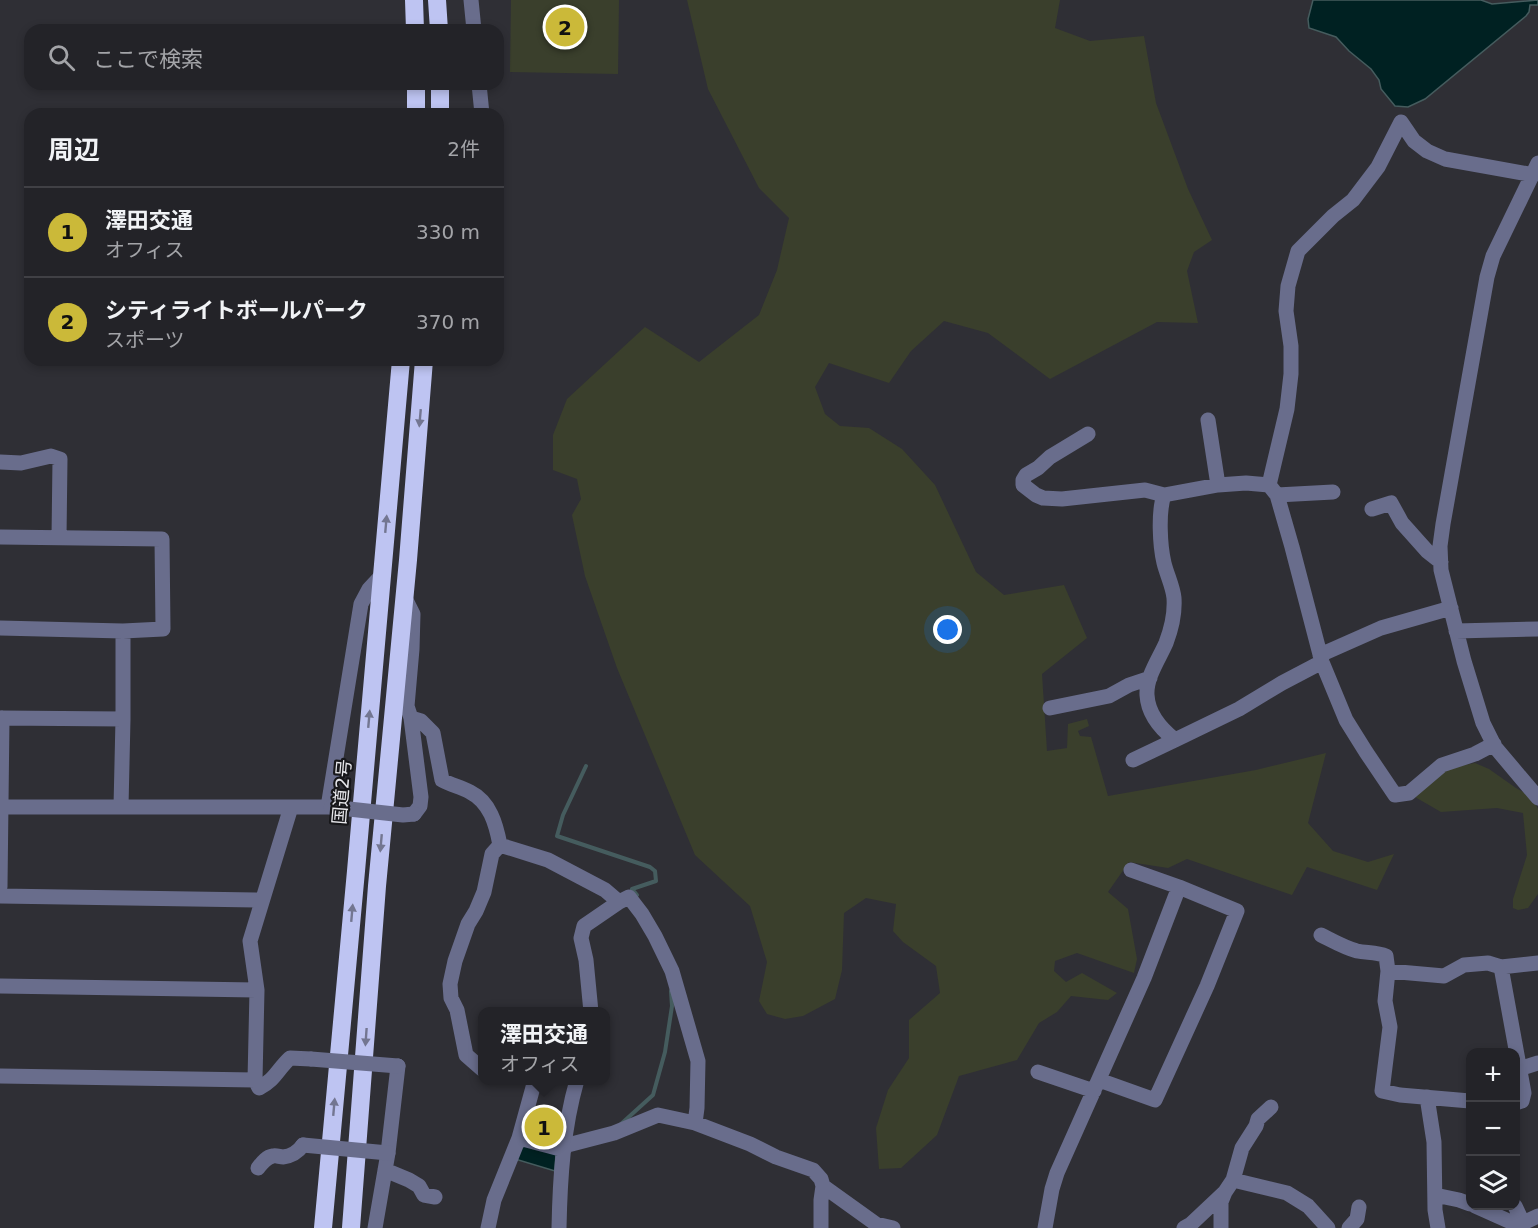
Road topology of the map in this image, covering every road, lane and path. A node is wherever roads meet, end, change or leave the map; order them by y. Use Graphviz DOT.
graph roads {
  1 [pos="414,0"];
  2 [pos="437,0"];
  3 [pos="471,0"];
  4 [pos="415,24"];
  5 [pos="439,24"];
  6 [pos="473,24"];
  7 [pos="416,90"];
  8 [pos="440,90"];
  9 [pos="480,90"];
  10 [pos="416,108"];
  11 [pos="440,108"];
  12 [pos="481,108"];
  13 [pos="1536,169"];
  14 [pos="400,366"];
  15 [pos="423,366"];
  16 [pos="1208,420"];
  17 [pos="1088,434"];
  18 [pos="0,462"];
  19 [pos="1218,485"];
  20 [pos="1273,490"];
  21 [pos="1333,492"];
  22 [pos="1164,495"];
  23 [pos="1372,509"];
  24 [pos="0,537"];
  25 [pos="59,538"];
  26 [pos="1441,562"];
  27 [pos="382,575"];
  28 [pos="404,596"];
  29 [pos="1451,608"];
  30 [pos="0,628"];
  31 [pos="1538,629"];
  32 [pos="123,631"];
  33 [pos="1456,631"];
  34 [pos="1321,659"];
  35 [pos="1150,678"];
  36 [pos="1050,708"];
  37 [pos="1,718"];
  38 [pos="411,718"];
  39 [pos="123,719"];
  40 [pos="1175,740"];
  41 [pos="1494,744"];
  42 [pos="1133,760"];
  43 [pos="1538,798"];
  44 [pos="0,807"];
  45 [pos="121,807"];
  46 [pos="291,807"];
  47 [pos="330,807"];
  48 [pos="500,845"];
  49 [pos="1131,870"];
  50 [pos="0,887"];
  51 [pos="1179,887"];
  52 [pos="0,896"];
  53 [pos="261,900"];
  54 [pos="619,902"];
  55 [pos="1321,935"];
  56 [pos="1538,963"];
  57 [pos="1501,968"];
  58 [pos="1388,971"];
  59 [pos="0,986"];
  60 [pos="257,990"];
  61 [pos="591,1007"];
  62 [pos="1516,1048"];
  63 [pos="1538,1063"];
  64 [pos="478,1065"];
  65 [pos="1520,1069"];
  66 [pos="1038,1072"];
  67 [pos="0,1076"];
  68 [pos="255,1080"];
  69 [pos="534,1085"];
  70 [pos="576,1085"];
  71 [pos="1096,1086"];
  72 [pos="1426,1097"];
  73 [pos="1466,1101"];
  74 [pos="1520,1102"];
  75 [pos="1271,1107"];
  76 [pos="696,1123"];
  77 [pos="519,1138"];
  78 [pos="564,1150"];
  79 [pos="388,1153"];
  80 [pos="258,1168"];
  81 [pos="385,1170"];
  82 [pos="823,1186"];
  83 [pos="1229,1186"];
  84 [pos="1435,1195"];
  85 [pos="435,1197"];
  86 [pos="1466,1203"];
  87 [pos="1359,1207"];
  88 [pos="1484,1210"];
  89 [pos="1516,1210"];
  90 [pos="1538,1216"];
  91 [pos="1520,1226"];
  92 [pos="323,1228"];
  93 [pos="351,1228"];
  94 [pos="375,1228"];
  95 [pos="488,1228"];
  96 [pos="559,1228"];
  97 [pos="821,1228"];
  98 [pos="893,1228"];
  99 [pos="1045,1228"];
  100 [pos="1184,1228"];
  101 [pos="1221,1228"];
  102 [pos="1328,1228"];
  103 [pos="1349,1228"];
  104 [pos="1438,1228"];
  1 -- 4 [label="highway"];
  2 -- 5 [label="highway"];
  3 -- 6 [label="street"];
  7 -- 10 [label="highway"];
  8 -- 11 [label="highway"];
  9 -- 12 [label="street"];
  13 -- 20 [label="street"];
  13 -- 26 [label="street"];
  27 -- 14 [label="highway, 国道2号, one-way"];
  15 -- 28 [label="highway, one-way"];
  16 -- 19 [label="street"];
  17 -- 22 [label="street"];
  18 -- 25 [label="street"];
  19 -- 20 [label="street"];
  19 -- 22 [label="street"];
  20 -- 21 [label="street"];
  20 -- 34 [label="street"];
  22 -- 35 [label="street"];
  23 -- 26 [label="street"];
  24 -- 25 [label="street"];
  25 -- 32 [label="street"];
  26 -- 29 [label="street"];
  27 -- 47 [label="street"];
  92 -- 27 [label="highway, 国道2号, one-way"];
  28 -- 38 [label="street"];
  28 -- 93 [label="highway, one-way"];
  29 -- 33 [label="street"];
  29 -- 34 [label="street"];
  30 -- 32 [label="street"];
  31 -- 33 [label="street"];
  32 -- 39 [label="street"];
  33 -- 41 [label="street"];
  34 -- 40 [label="street"];
  34 -- 41 [label="street"];
  35 -- 36 [label="street"];
  35 -- 40 [label="street"];
  37 -- 39 [label="street"];
  37 -- 44 [label="street"];
  38 -- 47 [label="street, bridge"];
  38 -- 48 [label="street"];
  39 -- 45 [label="street"];
  40 -- 42 [label="street"];
  41 -- 43 [label="street"];
  44 -- 45 [label="street"];
  44 -- 50 [label="street"];
  45 -- 46 [label="street"];
  46 -- 47 [label="street"];
  46 -- 53 [label="street"];
  48 -- 54 [label="street"];
  48 -- 64 [label="street"];
  49 -- 51 [label="street"];
  51 -- 71 [label="street"];
  51 -- 71 [label="street"];
  52 -- 53 [label="street"];
  53 -- 60 [label="street"];
  54 -- 61 [label="street"];
  54 -- 76 [label="street"];
  55 -- 58 [label="street"];
  56 -- 57 [label="street"];
  57 -- 58 [label="street"];
  57 -- 62 [label="street"];
  58 -- 72 [label="street"];
  59 -- 60 [label="street"];
  60 -- 68 [label="street"];
  63 -- 65 [label="street"];
  65 -- 74 [label="street"];
  66 -- 71 [label="street"];
  67 -- 68 [label="street"];
  68 -- 79 [label="street, bridge"];
  69 -- 77 [label="street"];
  70 -- 78 [label="street"];
  71 -- 99 [label="street"];
  72 -- 73 [label="street"];
  72 -- 84 [label="street"];
  75 -- 83 [label="street"];
  76 -- 78 [label="street"];
  76 -- 82 [label="street"];
  77 -- 78 [label="street"];
  77 -- 95 [label="street"];
  78 -- 96 [label="street"];
  79 -- 80 [label="street, bridge"];
  79 -- 81 [label="street"];
  81 -- 85 [label="street"];
  81 -- 94 [label="street"];
  82 -- 97 [label="street"];
  82 -- 98 [label="street"];
  83 -- 100 [label="street"];
  83 -- 101 [label="street"];
  83 -- 102 [label="street"];
  84 -- 86 [label="street"];
  84 -- 104 [label="street"];
  87 -- 103 [label="street"];
  88 -- 91 [label="street"];
  89 -- 91 [label="street"];
  90 -- 91 [label="street"];
}
